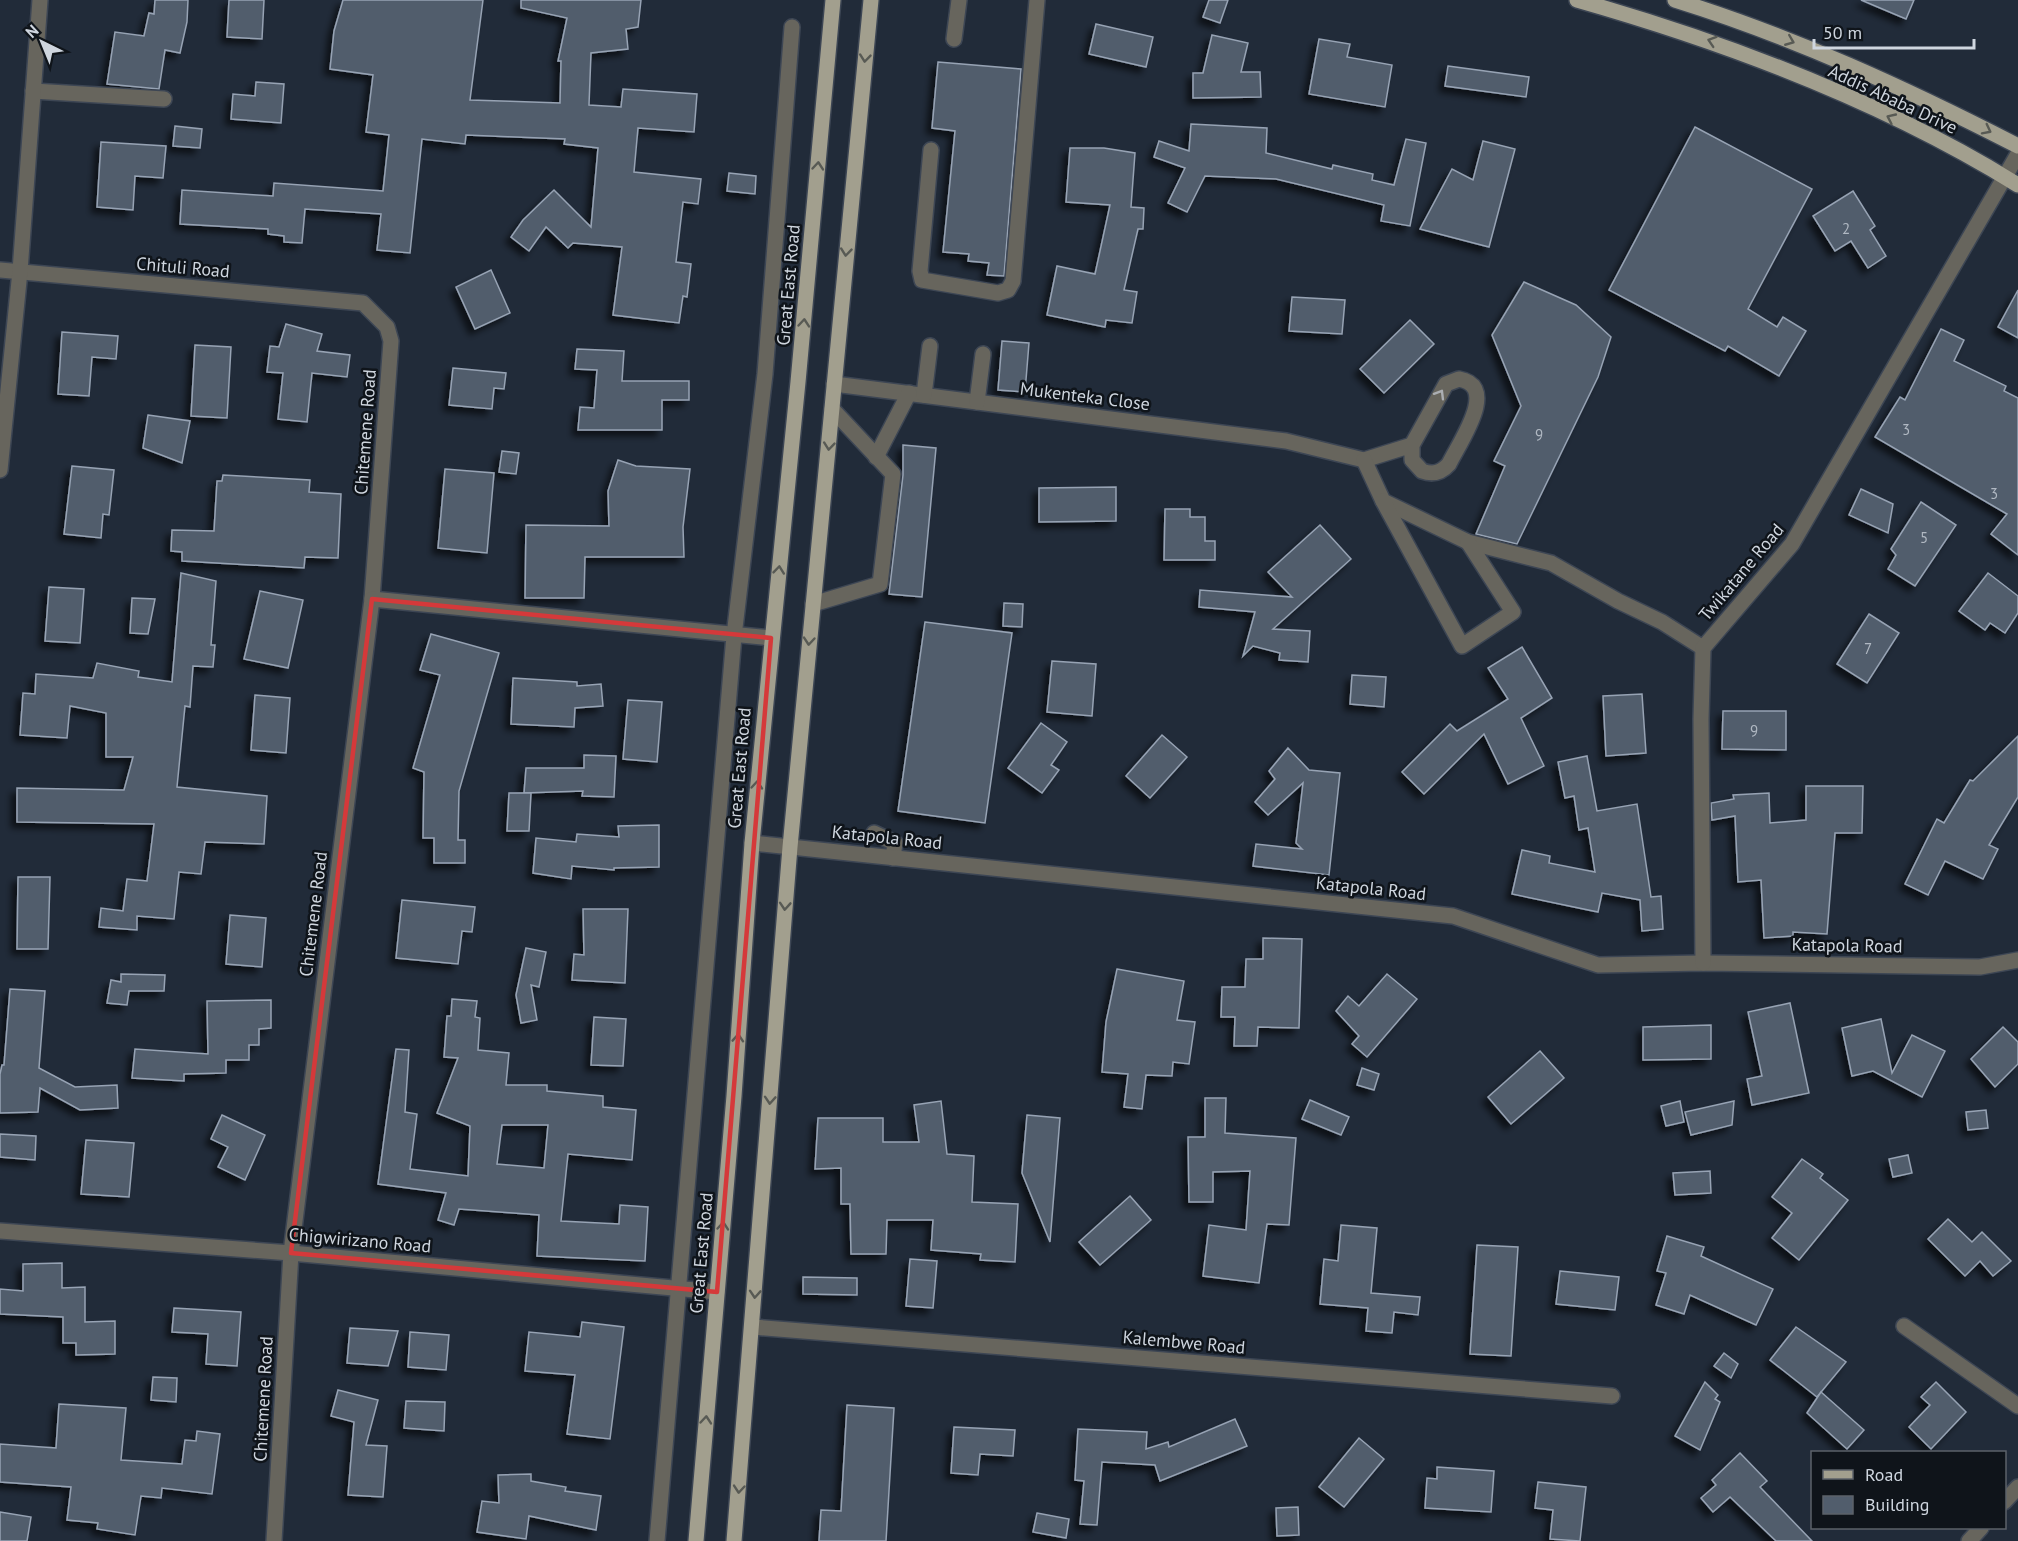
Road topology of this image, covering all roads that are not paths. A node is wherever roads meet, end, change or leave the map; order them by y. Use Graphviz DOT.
graph roads {
  1 [pos="40,0"];
  2 [pos="833,0"];
  3 [pos="871,0"];
  4 [pos="959,0"];
  5 [pos="1037,0"];
  6 [pos="1577,0"];
  7 [pos="1676,0"];
  8 [pos="792,27"];
  9 [pos="954,39"];
  10 [pos="33,91"];
  11 [pos="164,99"];
  12 [pos="2018,146"];
  13 [pos="931,150"];
  14 [pos="2018,153"];
  15 [pos="2004,176"];
  16 [pos="2018,185"];
  17 [pos="0,270"];
  18 [pos="20,271"];
  19 [pos="363,303"];
  20 [pos="930,346"];
  21 [pos="983,354"];
  22 [pos="834,384"];
  23 [pos="916,394"];
  24 [pos="977,402"];
  25 [pos="832,409"];
  26 [pos="1412,445"];
  27 [pos="876,457"];
  28 [pos="1364,460"];
  29 [pos="0,470"];
  30 [pos="1383,501"];
  31 [pos="1468,542"];
  32 [pos="372,599"];
  33 [pos="813,604"];
  34 [pos="734,636"];
  35 [pos="771,638"];
  36 [pos="1703,648"];
  37 [pos="874,833"];
  38 [pos="752,843"];
  39 [pos="790,847"];
  40 [pos="893,858"];
  41 [pos="2018,960"];
  42 [pos="1703,963"];
  43 [pos="0,1231"];
  44 [pos="291,1253"];
  45 [pos="679,1289"];
  46 [pos="717,1293"];
  47 [pos="1904,1326"];
  48 [pos="753,1327"];
  49 [pos="1612,1396"];
  50 [pos="2018,1406"];
  51 [pos="2018,1487"];
  52 [pos="2006,1500"];
  53 [pos="1980,1529"];
  54 [pos="274,1541"];
  55 [pos="657,1541"];
  56 [pos="696,1541"];
  57 [pos="734,1541"];
  58 [pos="1969,1541"];
  1 -- 10 [label="street"];
  35 -- 2 [label="main road, Great East Road, one-way"];
  3 -- 22 [label="main road, one-way"];
  4 -- 9 [label="street"];
  5 -- 13 [label="street"];
  15 -- 6 [label="main road, Addis Ababa Drive, one-way"];
  7 -- 12 [label="main road, Addis Ababa Drive, one-way"];
  8 -- 34 [label="street"];
  10 -- 11 [label="street"];
  10 -- 18 [label="street"];
  14 -- 15 [label="street, Twikatane Road"];
  15 -- 16 [label="main road, Addis Ababa Drive"];
  15 -- 36 [label="street, Twikatane Road"];
  17 -- 18 [label="street, Chituli Road"];
  18 -- 19 [label="street, Chituli Road"];
  18 -- 29 [label="street"];
  19 -- 32 [label="street, Chitemene Road"];
  20 -- 23 [label="street"];
  21 -- 24 [label="street"];
  22 -- 23 [label="street, Mukenteka Close"];
  22 -- 25 [label="main road"];
  23 -- 24 [label="street, Mukenteka Close"];
  23 -- 27 [label="street"];
  24 -- 28 [label="street, Mukenteka Close"];
  25 -- 27 [label="street"];
  25 -- 33 [label="main road, one-way"];
  26 -- 26 [label="street, one-way"];
  26 -- 28 [label="street"];
  27 -- 33 [label="street"];
  28 -- 30 [label="street"];
  30 -- 31 [label="street"];
  30 -- 31 [label="street"];
  31 -- 36 [label="street"];
  32 -- 34 [label="street"];
  32 -- 44 [label="street, Chitemene Road"];
  33 -- 39 [label="main road, one-way"];
  34 -- 35 [label="street"];
  34 -- 45 [label="street"];
  38 -- 35 [label="main road, Great East Road, one-way"];
  36 -- 42 [label="street, Twikatane Road"];
  37 -- 40 [label="street"];
  38 -- 39 [label="street, Katapola Road"];
  46 -- 38 [label="main road, Great East Road, one-way"];
  39 -- 40 [label="street, Katapola Road"];
  39 -- 48 [label="main road, one-way"];
  40 -- 42 [label="street, Katapola Road"];
  41 -- 42 [label="street, Katapola Road"];
  43 -- 44 [label="street, Chigwirizano Road"];
  44 -- 45 [label="street, Chigwirizano Road"];
  44 -- 54 [label="street, Chitemene Road"];
  45 -- 46 [label="street, Chigwirizano Road"];
  45 -- 55 [label="street"];
  56 -- 46 [label="main road, Great East Road, one-way"];
  47 -- 50 [label="street"];
  48 -- 49 [label="street, Kalembwe Road"];
  48 -- 57 [label="main road, one-way"];
  51 -- 52 [label="street"];
  53 -- 58 [label="street"];
}
